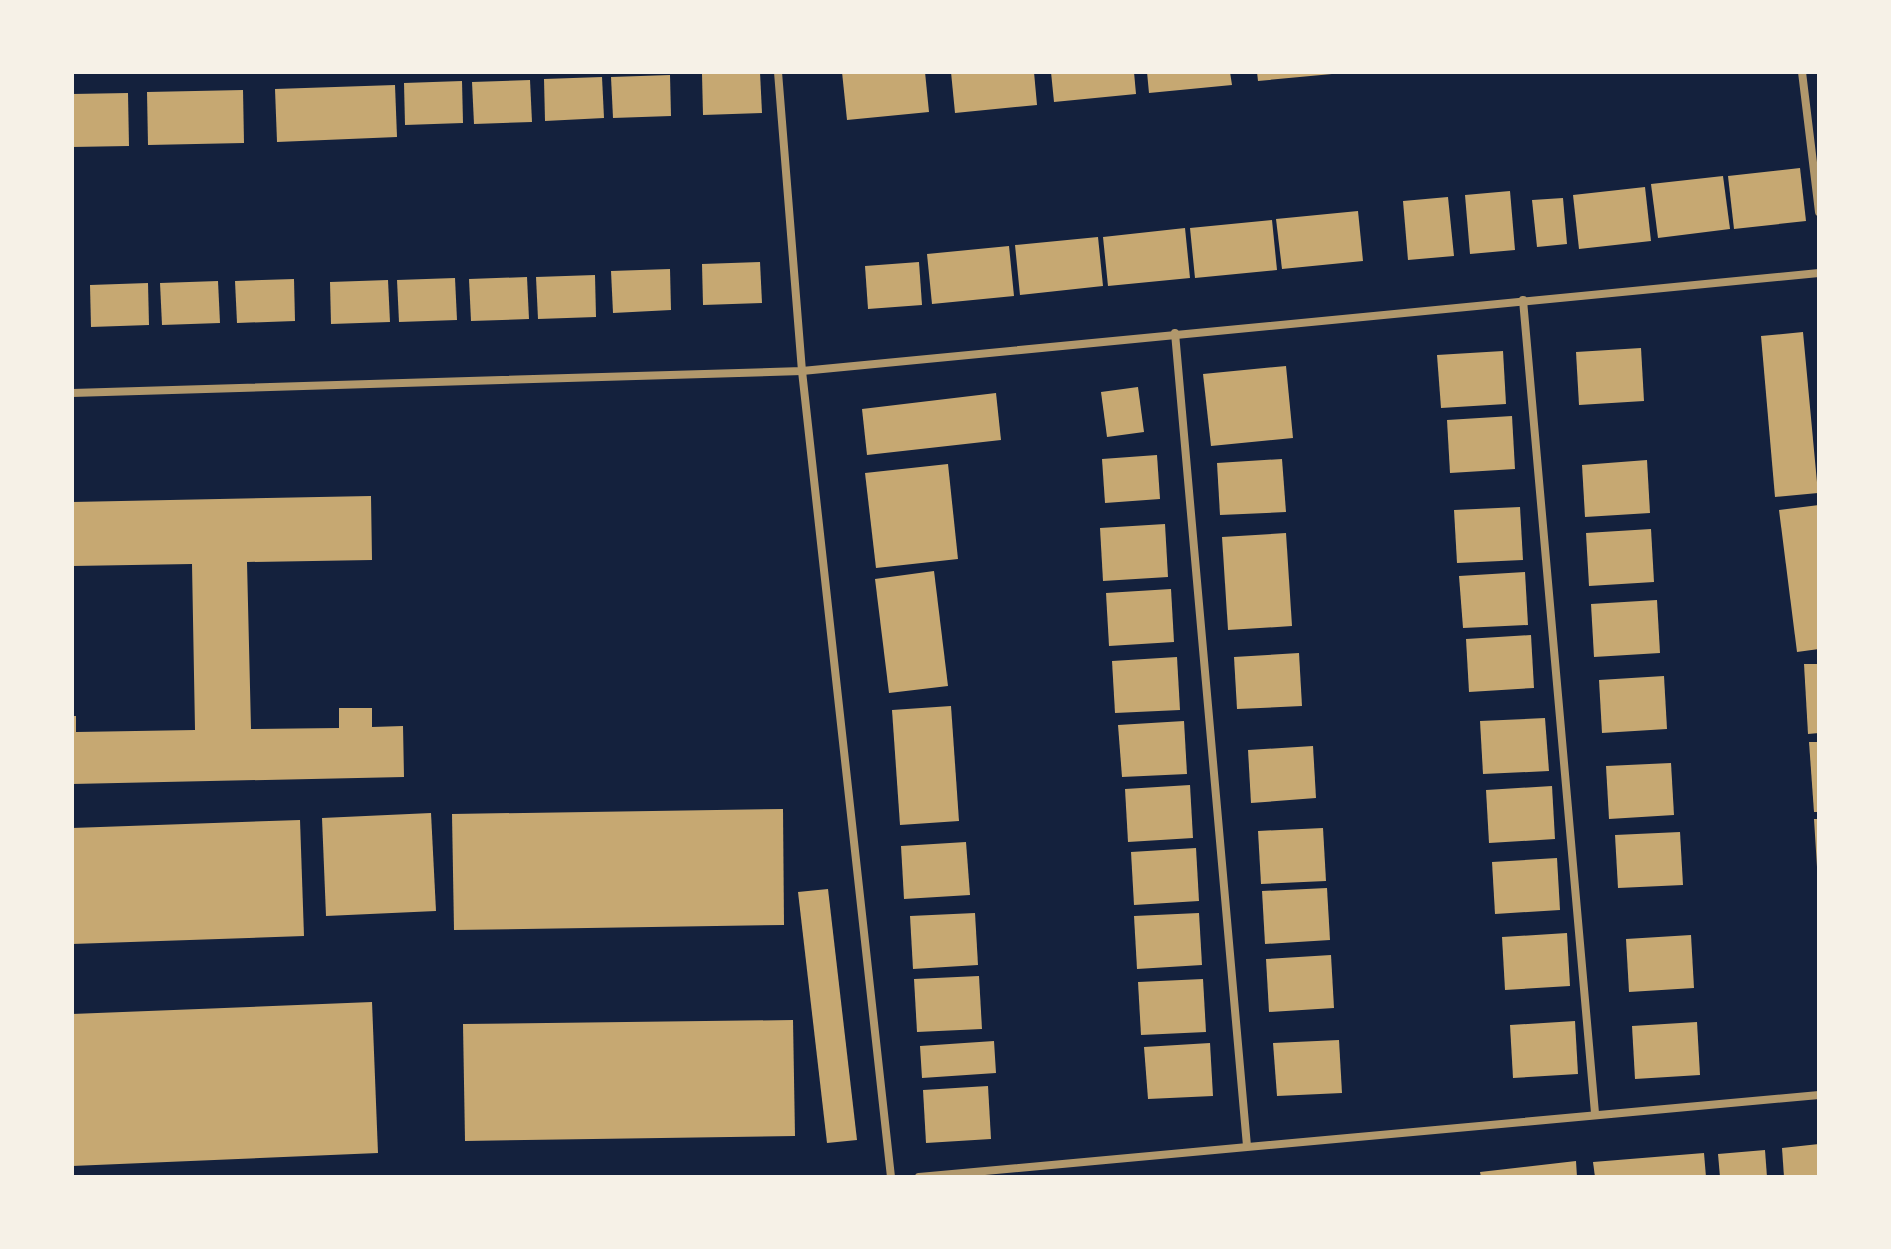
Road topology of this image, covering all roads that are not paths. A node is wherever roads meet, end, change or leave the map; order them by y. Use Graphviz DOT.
graph roads {
  1 [pos="778,72"];
  2 [pos="1802,72"];
  3 [pos="1819,212"];
  4 [pos="1819,273"];
  5 [pos="1523,300"];
  6 [pos="1175,333"];
  7 [pos="802,371"];
  8 [pos="72,393"];
  9 [pos="1819,1095"];
  10 [pos="1595,1113"];
  11 [pos="1247,1146"];
  12 [pos="891,1177"];
  13 [pos="919,1177"];
  1 -- 7 [label="street"];
  2 -- 3 [label="street"];
  4 -- 5 [label="street"];
  5 -- 6 [label="street"];
  5 -- 10 [label="street"];
  6 -- 7 [label="street"];
  6 -- 11 [label="street"];
  7 -- 8 [label="street"];
  7 -- 12 [label="street"];
  9 -- 10 [label="street"];
  10 -- 11 [label="street"];
  11 -- 13 [label="street"];
}
